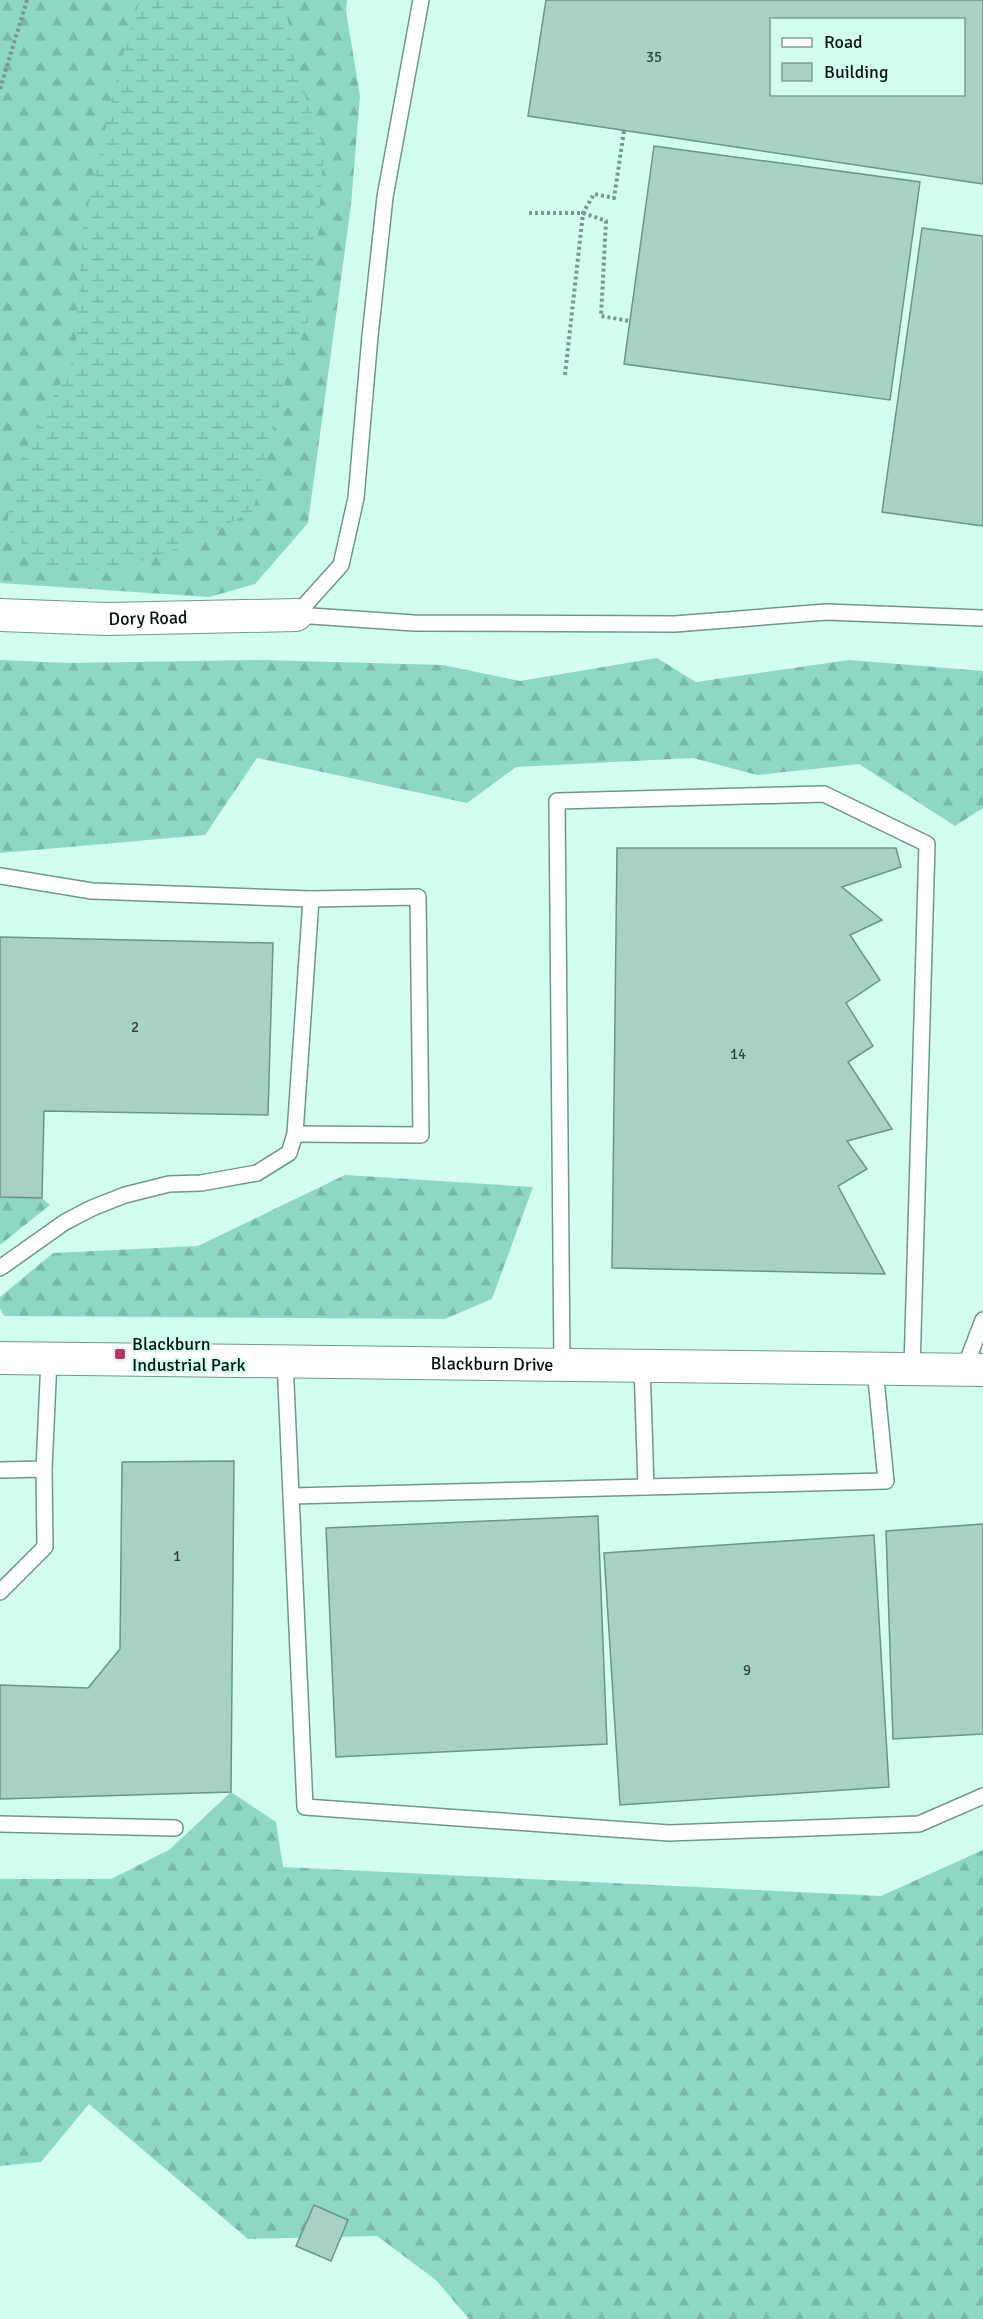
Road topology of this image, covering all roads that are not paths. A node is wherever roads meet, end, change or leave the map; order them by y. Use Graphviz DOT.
graph roads {
  1 [pos="421,0"];
  2 [pos="0,615"];
  3 [pos="296,615"];
  4 [pos="983,618"];
  5 [pos="0,876"];
  6 [pos="311,898"];
  7 [pos="295,1134"];
  8 [pos="0,1268"];
  9 [pos="983,1320"];
  10 [pos="0,1358"];
  11 [pos="50,1359"];
  12 [pos="285,1361"];
  13 [pos="562,1364"];
  14 [pos="642,1365"];
  15 [pos="875,1369"];
  16 [pos="912,1369"];
  17 [pos="973,1370"];
  18 [pos="44,1469"];
  19 [pos="0,1470"];
  20 [pos="646,1487"];
  21 [pos="291,1496"];
  22 [pos="0,1592"];
  23 [pos="983,1796"];
  24 [pos="0,1824"];
  25 [pos="175,1828"];
  1 -- 3 [label="lane"];
  2 -- 3 [label="street, Dory Road"];
  3 -- 4 [label="lane"];
  5 -- 6 [label="lane"];
  6 -- 7 [label="lane"];
  6 -- 7 [label="lane"];
  7 -- 8 [label="lane"];
  9 -- 17 [label="lane"];
  10 -- 11 [label="street, Blackburn Drive"];
  11 -- 12 [label="street, Blackburn Drive"];
  11 -- 18 [label="lane"];
  12 -- 13 [label="street, Blackburn Drive"];
  12 -- 21 [label="lane"];
  13 -- 14 [label="street, Blackburn Drive"];
  13 -- 16 [label="lane"];
  14 -- 15 [label="street, Blackburn Drive"];
  14 -- 20 [label="lane"];
  15 -- 16 [label="street, Blackburn Drive"];
  15 -- 20 [label="lane"];
  16 -- 17 [label="street, Blackburn Drive"];
  18 -- 19 [label="lane"];
  18 -- 22 [label="lane"];
  20 -- 21 [label="lane"];
  21 -- 23 [label="lane"];
  24 -- 25 [label="lane"];
}
